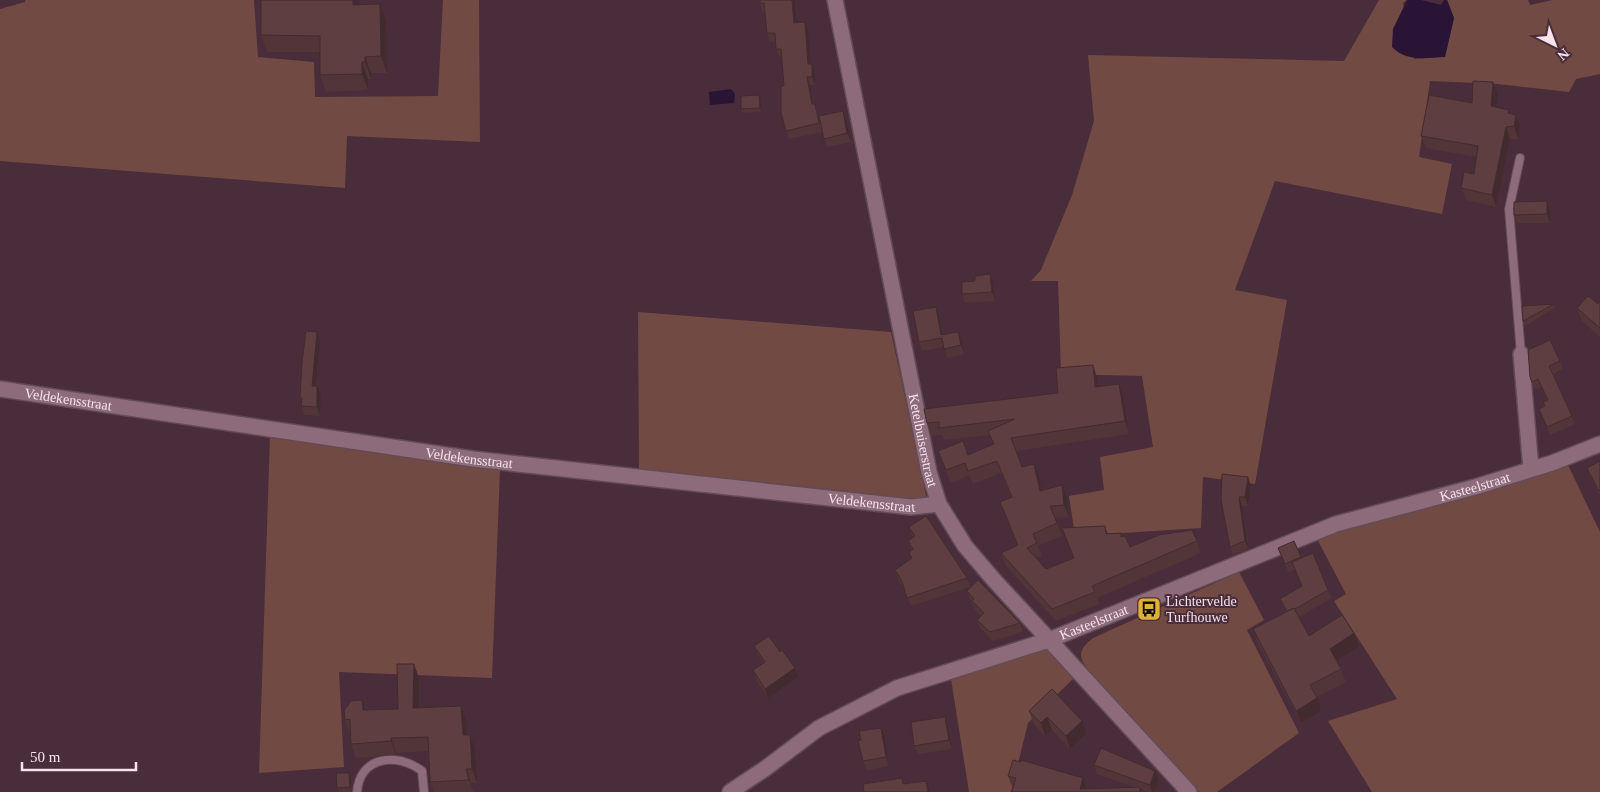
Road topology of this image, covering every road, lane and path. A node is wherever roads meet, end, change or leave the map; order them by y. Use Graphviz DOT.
graph roads {
  1 [pos="835,0"];
  2 [pos="1520,158"];
  3 [pos="1521,354"];
  4 [pos="0,389"];
  5 [pos="1600,444"];
  6 [pos="1531,470"];
  7 [pos="939,504"];
  8 [pos="1049,640"];
  9 [pos="357,792"];
  10 [pos="424,792"];
  11 [pos="730,792"];
  12 [pos="1189,792"];
  1 -- 7 [label="street, Ketelbuiserstraat"];
  2 -- 3 [label="lane"];
  3 -- 6 [label="street"];
  4 -- 7 [label="street, Veldekensstraat"];
  5 -- 6 [label="street, Kasteelstraat"];
  6 -- 8 [label="street, Kasteelstraat"];
  7 -- 8 [label="street, Ketelbuiserstraat"];
  8 -- 11 [label="street, Kasteelstraat"];
  8 -- 12 [label="street, Ketelbuiserstraat"];
  9 -- 10 [label="lane"];
}
